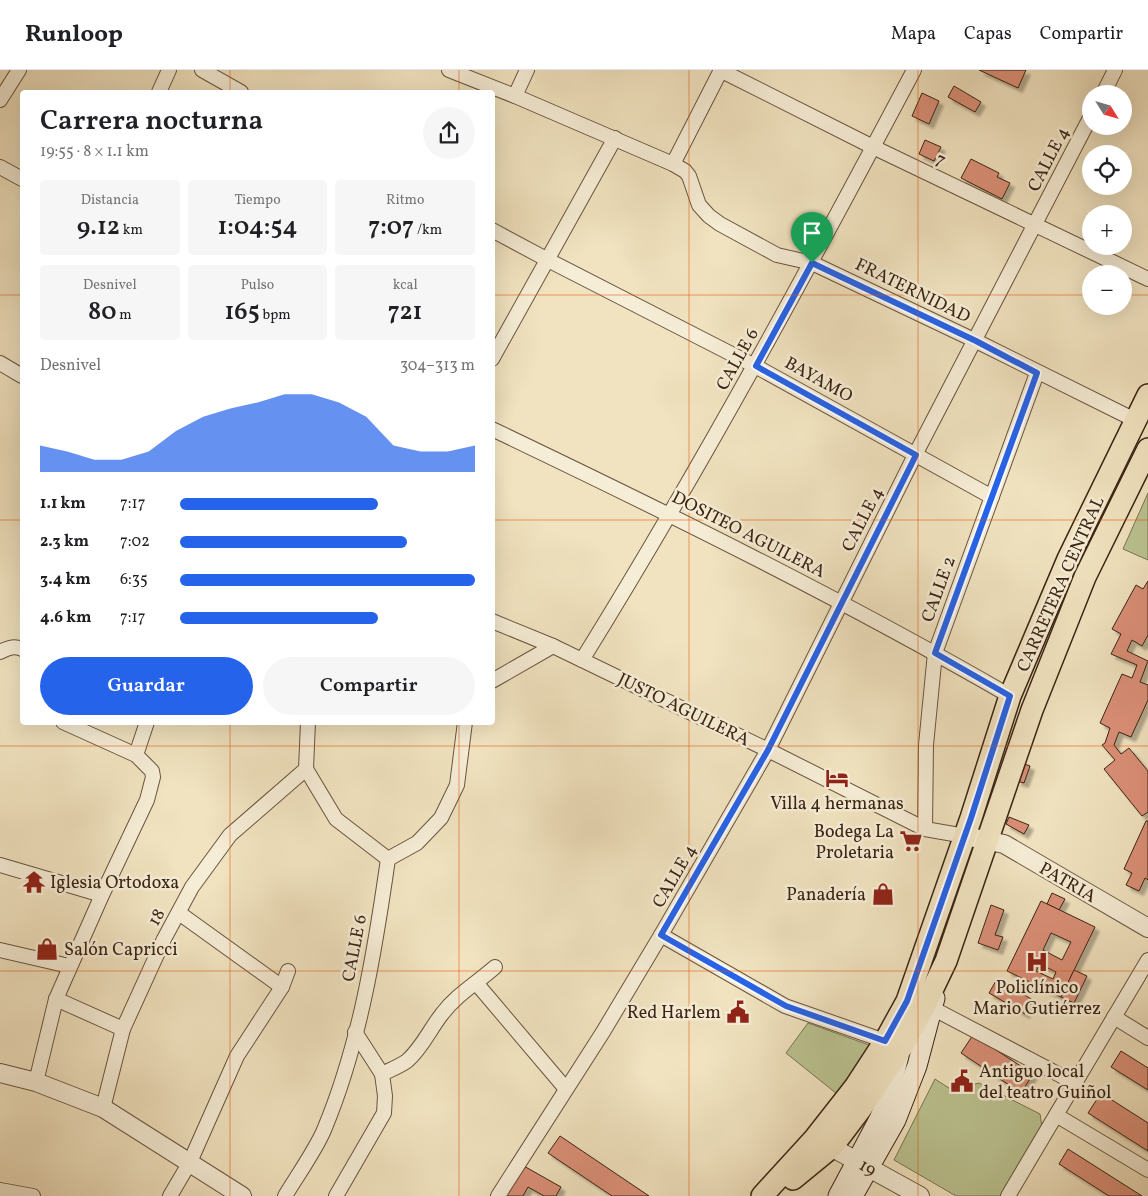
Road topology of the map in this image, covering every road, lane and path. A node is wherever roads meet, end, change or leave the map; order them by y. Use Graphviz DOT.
graph roads {
  1 [pos="19,70"];
  2 [pos="169,70"];
  3 [pos="202,70"];
  4 [pos="449,70"];
  5 [pos="527,70"];
  6 [pos="720,70"];
  7 [pos="914,70"];
  8 [pos="1115,70"];
  9 [pos="1108,85"];
  10 [pos="159,90"];
  11 [pos="237,90"];
  12 [pos="515,96"];
  13 [pos="0,100"];
  14 [pos="1082,134"];
  15 [pos="615,138"];
  16 [pos="873,147"];
  17 [pos="673,164"];
  18 [pos="0,167"];
  19 [pos="20,178"];
  20 [pos="1036,225"];
  21 [pos="495,232"];
  22 [pos="548,260"];
  23 [pos="812,263"];
  24 [pos="1148,279"];
  25 [pos="976,341"];
  26 [pos="495,354"];
  27 [pos="0,364"];
  28 [pos="756,366"];
  29 [pos="1037,373"];
  30 [pos="20,375"];
  31 [pos="1148,394"];
  32 [pos="1135,420"];
  33 [pos="495,430"];
  34 [pos="1148,450"];
  35 [pos="916,455"];
  36 [pos="992,497"];
  37 [pos="671,515"];
  38 [pos="841,602"];
  39 [pos="495,622"];
  40 [pos="553,646"];
  41 [pos="20,648"];
  42 [pos="0,652"];
  43 [pos="935,653"];
  44 [pos="582,660"];
  45 [pos="495,679"];
  46 [pos="1010,696"];
  47 [pos="69,725"];
  48 [pos="146,725"];
  49 [pos="308,725"];
  50 [pos="465,725"];
  51 [pos="768,750"];
  52 [pos="136,756"];
  53 [pos="306,769"];
  54 [pos="925,829"];
  55 [pos="965,836"];
  56 [pos="986,840"];
  57 [pos="388,859"];
  58 [pos="0,865"];
  59 [pos="102,895"];
  60 [pos="179,913"];
  61 [pos="1148,928"];
  62 [pos="661,935"];
  63 [pos="0,950"];
  64 [pos="1148,960"];
  65 [pos="946,961"];
  66 [pos="69,966"];
  67 [pos="494,967"];
  68 [pos="288,971"];
  69 [pos="476,984"];
  70 [pos="282,987"];
  71 [pos="56,999"];
  72 [pos="932,1008"];
  73 [pos="1114,1017"];
  74 [pos="123,1029"];
  75 [pos="355,1032"];
  76 [pos="1148,1038"];
  77 [pos="893,1044"];
  78 [pos="0,1073"];
  79 [pos="382,1074"];
  80 [pos="36,1082"];
  81 [pos="1075,1083"];
  82 [pos="566,1089"];
  83 [pos="103,1108"];
  84 [pos="1056,1115"];
  85 [pos="824,1143"];
  86 [pos="190,1162"];
  87 [pos="863,1164"];
  88 [pos="1148,1170"];
  89 [pos="0,1190"];
  90 [pos="33,1196"];
  91 [pos="170,1196"];
  92 [pos="242,1196"];
  93 [pos="285,1196"];
  94 [pos="336,1196"];
  95 [pos="498,1196"];
  96 [pos="762,1196"];
  97 [pos="772,1196"];
  98 [pos="838,1196"];
  99 [pos="852,1196"];
  100 [pos="920,1196"];
  101 [pos="1008,1196"];
  1 -- 13 [label="street"];
  2 -- 10 [label="street"];
  3 -- 11 [label="street"];
  4 -- 12 [label="street, FRATERNIDAD"];
  5 -- 12 [label="street"];
  6 -- 16 [label="street, 7"];
  6 -- 17 [label="street"];
  7 -- 16 [label="street, CALLE 6"];
  8 -- 9 [label="street"];
  12 -- 15 [label="street, FRATERNIDAD"];
  14 -- 20 [label="street, CALLE 4"];
  15 -- 17 [label="street, FRATERNIDAD"];
  15 -- 22 [label="street"];
  16 -- 20 [label="street, 7"];
  16 -- 23 [label="street, CALLE 6"];
  17 -- 23 [label="street, FRATERNIDAD"];
  18 -- 19 [label="street"];
  20 -- 24 [label="street, 7"];
  20 -- 25 [label="street, CALLE 4"];
  21 -- 22 [label="street, BAYAMO"];
  22 -- 26 [label="street"];
  22 -- 28 [label="street, BAYAMO"];
  23 -- 25 [label="street, FRATERNIDAD"];
  23 -- 28 [label="street, CALLE 6"];
  25 -- 29 [label="street, FRATERNIDAD"];
  25 -- 35 [label="street, CALLE 4"];
  27 -- 30 [label="street"];
  28 -- 35 [label="street, BAYAMO"];
  28 -- 37 [label="street, CALLE 6"];
  29 -- 32 [label="street, FRATERNIDAD"];
  29 -- 36 [label="street, CALLE 2"];
  31 -- 32 [label="main road, CARRETERA CENTRAL"];
  32 -- 46 [label="main road, CARRETERA CENTRAL"];
  33 -- 37 [label="street, DOSITEO AGUILERA"];
  34 -- 56 [label="main road, CARRETERA CENTRAL"];
  35 -- 36 [label="street, BAYAMO"];
  35 -- 38 [label="street, CALLE 4"];
  36 -- 43 [label="street, CALLE 2"];
  37 -- 38 [label="street, DOSITEO AGUILERA"];
  37 -- 44 [label="street, CALLE 6"];
  38 -- 43 [label="street, DOSITEO AGUILERA"];
  38 -- 51 [label="street, CALLE 4"];
  39 -- 40 [label="street, JUSTO AGUILERA"];
  40 -- 44 [label="street, JUSTO AGUILERA"];
  40 -- 45 [label="street"];
  41 -- 42 [label="street"];
  43 -- 46 [label="street, DOSITEO AGUILERA"];
  43 -- 54 [label="street, CALLE 2"];
  44 -- 51 [label="street, JUSTO AGUILERA"];
  46 -- 55 [label="main road, CARRETERA CENTRAL"];
  47 -- 52 [label="street"];
  48 -- 52 [label="street"];
  49 -- 53 [label="street"];
  50 -- 57 [label="street"];
  51 -- 54 [label="street, JUSTO AGUILERA"];
  51 -- 62 [label="street, CALLE 4"];
  52 -- 59 [label="street"];
  53 -- 57 [label="street"];
  53 -- 60 [label="street, 18"];
  54 -- 55 [label="street, JUSTO AGUILERA"];
  55 -- 56 [label="street, JUSTO AGUILERA"];
  55 -- 77 [label="main road, CARRETERA CENTRAL"];
  56 -- 61 [label="street, PATRIA"];
  56 -- 65 [label="main road, CARRETERA CENTRAL"];
  57 -- 75 [label="street, CALLE 6"];
  58 -- 59 [label="street"];
  59 -- 66 [label="street"];
  60 -- 70 [label="street"];
  60 -- 74 [label="street, 18"];
  62 -- 77 [label="street"];
  62 -- 82 [label="street, CALLE 4"];
  63 -- 66 [label="street"];
  64 -- 73 [label="street"];
  65 -- 72 [label="main road"];
  65 -- 77 [label="main road, CARRETERA CENTRAL"];
  66 -- 71 [label="street"];
  67 -- 69 [label="street"];
  68 -- 70 [label="street"];
  69 -- 79 [label="street"];
  69 -- 82 [label="street"];
  70 -- 86 [label="street"];
  71 -- 74 [label="street"];
  71 -- 80 [label="street"];
  72 -- 81 [label="street"];
  72 -- 87 [label="main road"];
  73 -- 76 [label="street"];
  73 -- 81 [label="street"];
  74 -- 83 [label="street, 18"];
  75 -- 79 [label="street"];
  75 -- 93 [label="street, CALLE 6"];
  77 -- 85 [label="main road, CARRETERA CENTRAL"];
  77 -- 87 [label="main road"];
  78 -- 80 [label="street"];
  79 -- 94 [label="street"];
  80 -- 83 [label="street"];
  81 -- 84 [label="street"];
  82 -- 95 [label="street, CALLE 4"];
  83 -- 86 [label="street"];
  84 -- 88 [label="street"];
  84 -- 101 [label="street"];
  85 -- 87 [label="street, 19"];
  85 -- 96 [label="main road, CARRETERA CENTRAL"];
  85 -- 97 [label="main road, CARRETERA CENTRAL"];
  86 -- 91 [label="street"];
  86 -- 92 [label="street"];
  87 -- 98 [label="main road"];
  87 -- 99 [label="main road"];
  87 -- 100 [label="street, 19"];
  89 -- 90 [label="street"];
}
